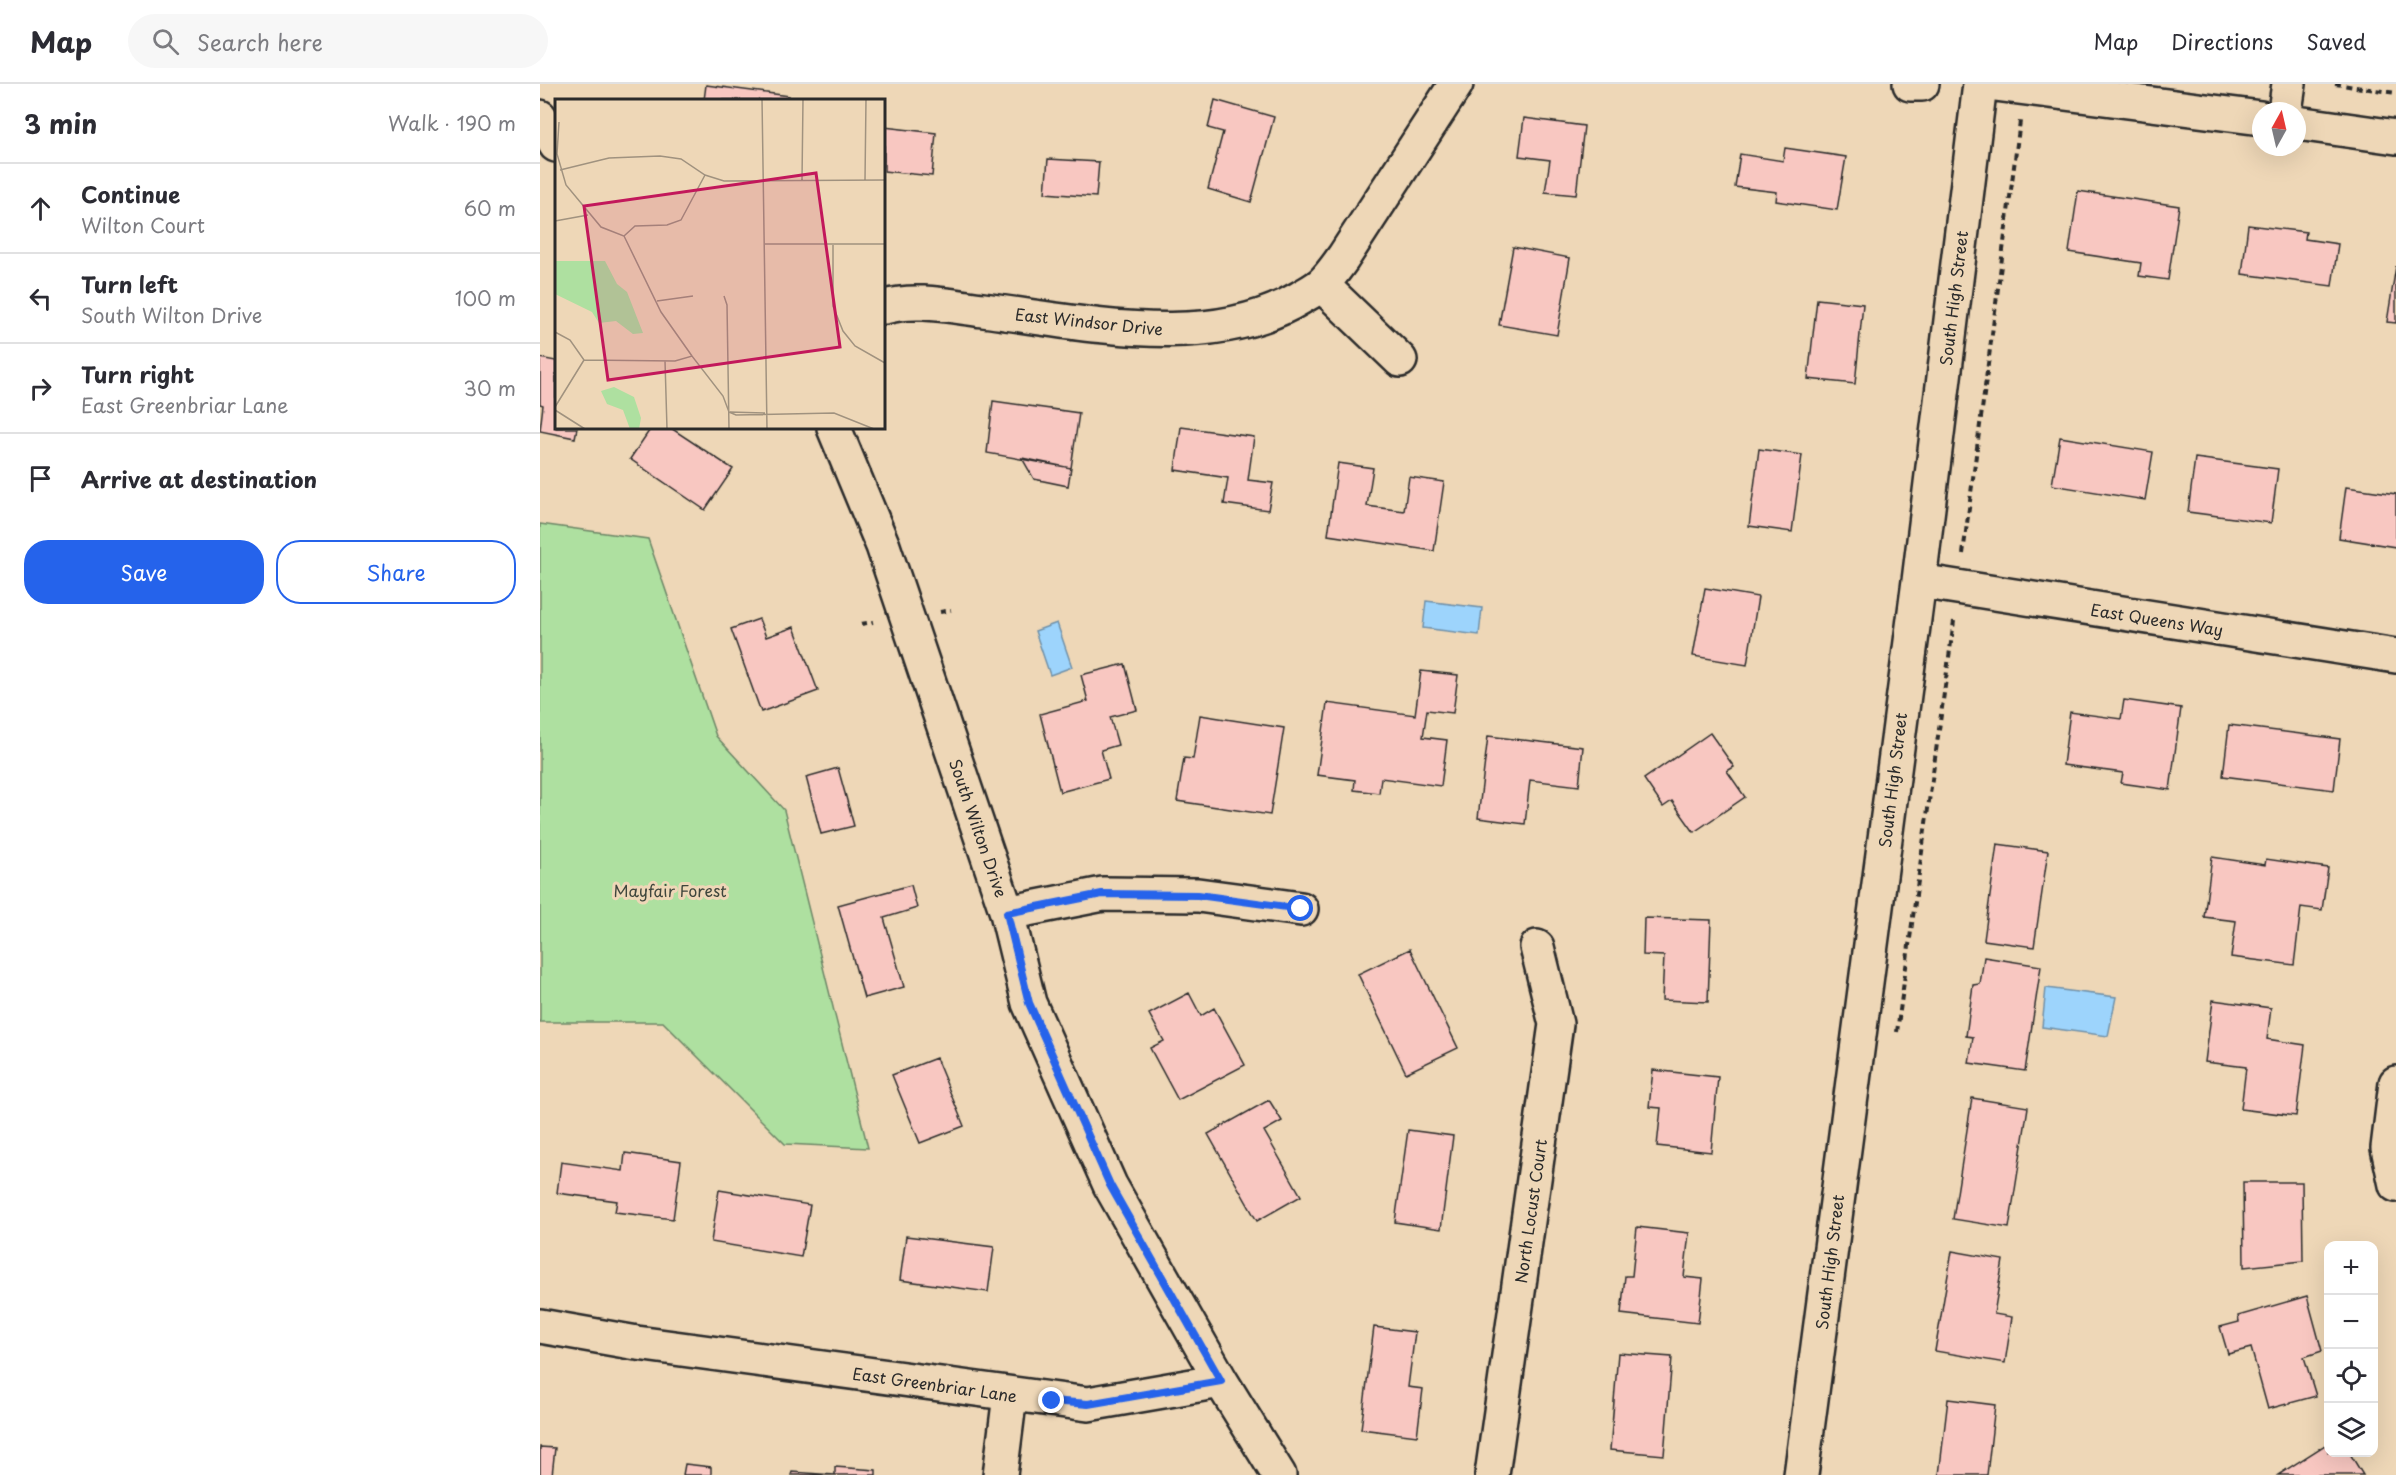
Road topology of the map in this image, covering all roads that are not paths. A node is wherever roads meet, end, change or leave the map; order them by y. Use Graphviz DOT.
graph roads {
  1 [pos="1456,84"];
  2 [pos="1910,84"];
  3 [pos="1922,84"];
  4 [pos="1980,84"];
  5 [pos="1995,84"];
  6 [pos="2289,84"];
  7 [pos="2286,102"];
  8 [pos="540,117"];
  9 [pos="2252,117"];
  10 [pos="2306,124"];
  11 [pos="2396,137"];
  12 [pos="555,143"];
  13 [pos="555,159"];
  14 [pos="540,164"];
  15 [pos="1322,285"];
  16 [pos="885,307"];
  17 [pos="1400,360"];
  18 [pos="834,429"];
  19 [pos="1918,581"];
  20 [pos="2396,656"];
  21 [pos="1301,909"];
  22 [pos="1007,913"];
  23 [pos="1538,947"];
  24 [pos="2396,1083"];
  25 [pos="2396,1185"];
  26 [pos="540,1326"];
  27 [pos="1221,1381"];
  28 [pos="1010,1395"];
  29 [pos="1000,1475"];
  30 [pos="1279,1475"];
  31 [pos="1492,1475"];
  32 [pos="1801,1475"];
  1 -- 15 [label="street, East Windsor Drive"];
  2 -- 3 [label="street"];
  4 -- 19 [label="street, South High Street"];
  5 -- 9 [label="street"];
  6 -- 7 [label="street"];
  8 -- 12 [label="street"];
  10 -- 11 [label="street"];
  13 -- 14 [label="street"];
  15 -- 16 [label="street, East Windsor Drive"];
  15 -- 17 [label="street"];
  18 -- 22 [label="street, South Wilton Drive"];
  19 -- 20 [label="street, East Queens Way"];
  19 -- 32 [label="street, South High Street"];
  21 -- 22 [label="street"];
  22 -- 27 [label="street, South Wilton Drive"];
  23 -- 31 [label="street, North Locust Court"];
  24 -- 25 [label="street"];
  26 -- 28 [label="street, East Greenbriar Lane"];
  27 -- 28 [label="street, East Greenbriar Lane"];
  27 -- 30 [label="street"];
  28 -- 29 [label="street"];
}
